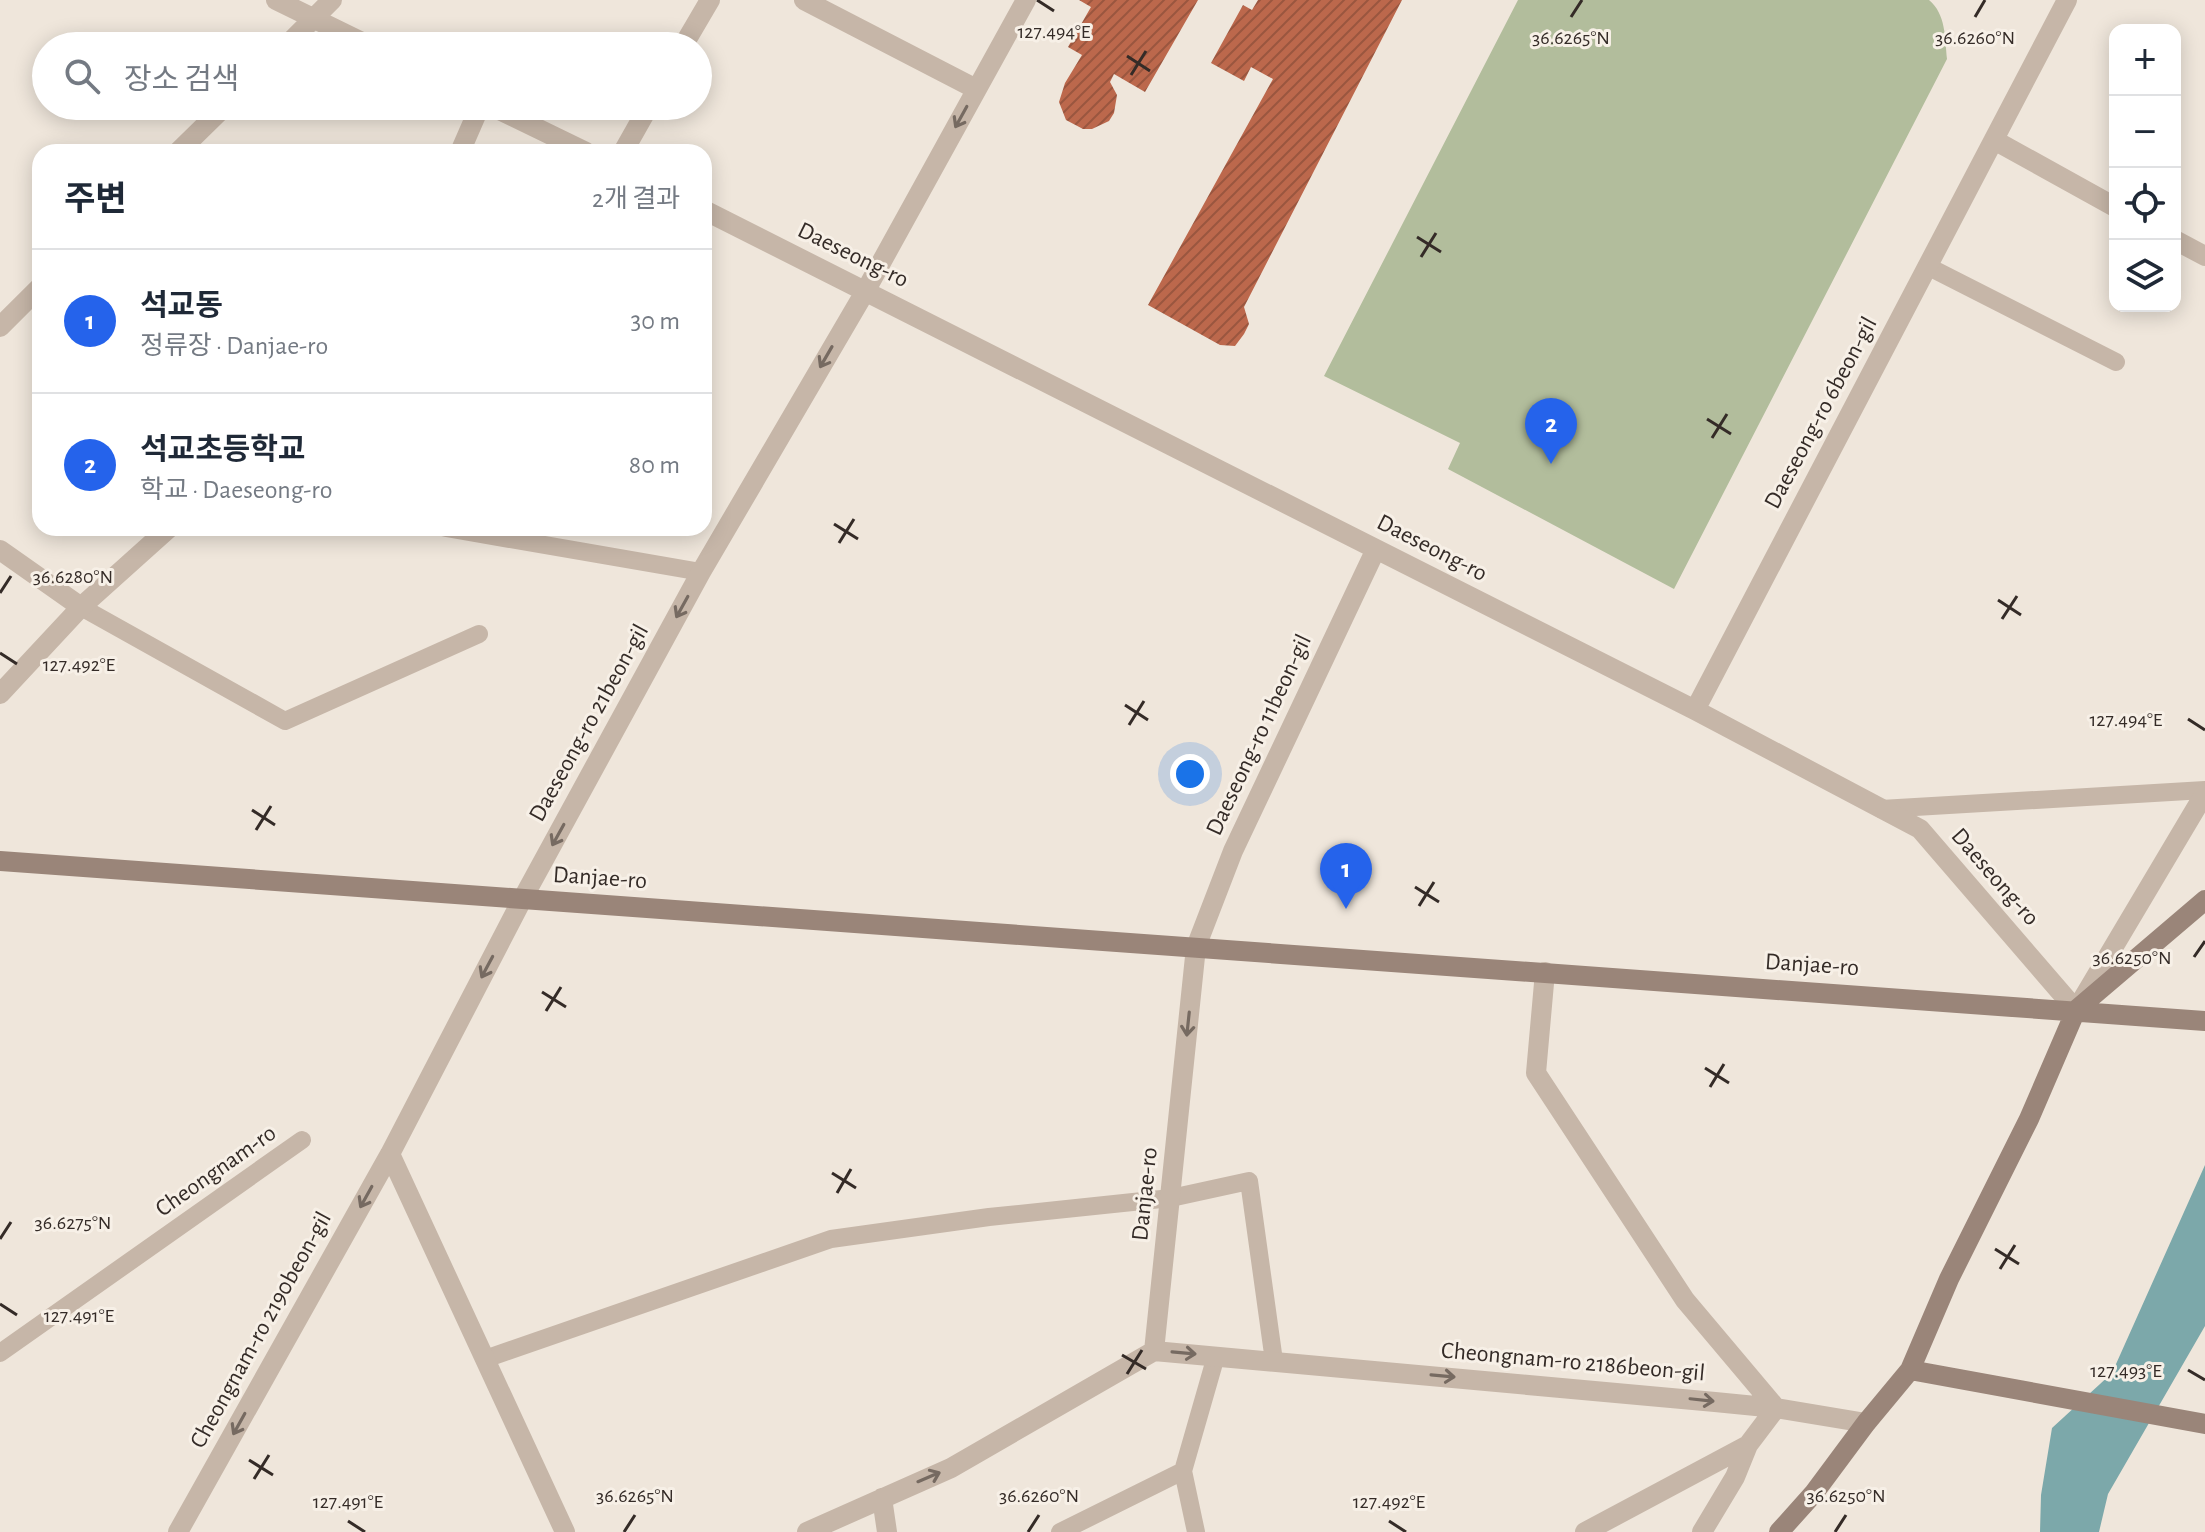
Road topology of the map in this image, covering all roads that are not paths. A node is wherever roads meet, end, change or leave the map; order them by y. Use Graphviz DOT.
graph roads {
  1 [pos="276,0"];
  2 [pos="332,0"];
  3 [pos="710,0"];
  4 [pos="804,0"];
  5 [pos="1026,0"];
  6 [pos="2067,0"];
  7 [pos="314,19"];
  8 [pos="301,32"];
  9 [pos="341,32"];
  10 [pos="691,32"];
  11 [pos="976,89"];
  12 [pos="211,120"];
  13 [pos="474,120"];
  14 [pos="520,120"];
  15 [pos="641,120"];
  16 [pos="1994,140"];
  17 [pos="186,144"];
  18 [pos="463,144"];
  19 [pos="569,144"];
  20 [pos="628,144"];
  21 [pos="2109,204"];
  22 [pos="712,214"];
  23 [pos="2181,243"];
  24 [pos="2205,256"];
  25 [pos="1927,266"];
  26 [pos="866,290"];
  27 [pos="32,295"];
  28 [pos="0,327"];
  29 [pos="2116,362"];
  30 [pos="160,536"];
  31 [pos="492,536"];
  32 [pos="1376,549"];
  33 [pos="0,550"];
  34 [pos="701,572"];
  35 [pos="81,607"];
  36 [pos="479,634"];
  37 [pos="0,694"];
  38 [pos="1695,710"];
  39 [pos="2205,792"];
  40 [pos="1881,809"];
  41 [pos="0,861"];
  42 [pos="523,898"];
  43 [pos="2205,900"];
  44 [pos="1196,947"];
  45 [pos="1545,972"];
  46 [pos="2076,1010"];
  47 [pos="2205,1021"];
  48 [pos="302,1140"];
  49 [pos="390,1154"];
  50 [pos="1171,1198"];
  51 [pos="1154,1351"];
  52 [pos="0,1353"];
  53 [pos="1216,1356"];
  54 [pos="485,1359"];
  55 [pos="1274,1361"];
  56 [pos="1910,1370"];
  57 [pos="1776,1408"];
  58 [pos="1866,1423"];
  59 [pos="2205,1424"];
  60 [pos="1748,1445"];
  61 [pos="1183,1471"];
  62 [pos="882,1498"];
  63 [pos="178,1532"];
  64 [pos="565,1532"];
  65 [pos="807,1532"];
  66 [pos="887,1532"];
  67 [pos="1060,1532"];
  68 [pos="1196,1532"];
  69 [pos="1585,1532"];
  70 [pos="1702,1532"];
  71 [pos="1779,1532"];
  1 -- 7 [label="street"];
  2 -- 7 [label="street"];
  3 -- 10 [label="street"];
  4 -- 11 [label="street"];
  5 -- 11 [label="street, Daeseong-ro 21beon-gil"];
  6 -- 16 [label="street, Daeseong-ro 6beon-gil"];
  7 -- 8 [label="street"];
  7 -- 9 [label="street"];
  11 -- 26 [label="street, Daeseong-ro 21beon-gil, one-way"];
  12 -- 17 [label="street"];
  13 -- 18 [label="street"];
  14 -- 19 [label="street"];
  15 -- 20 [label="street"];
  16 -- 21 [label="street"];
  16 -- 25 [label="street, Daeseong-ro 6beon-gil"];
  22 -- 26 [label="street, Daeseong-ro"];
  23 -- 24 [label="street"];
  25 -- 29 [label="lane"];
  25 -- 38 [label="street, Daeseong-ro 6beon-gil"];
  26 -- 32 [label="street, Daeseong-ro"];
  26 -- 34 [label="street, Daeseong-ro 21beon-gil, one-way"];
  27 -- 28 [label="street"];
  30 -- 35 [label="street"];
  31 -- 34 [label="lane"];
  32 -- 38 [label="street, Daeseong-ro"];
  32 -- 44 [label="street, Daeseong-ro 11beon-gil"];
  33 -- 35 [label="street"];
  34 -- 42 [label="street, Daeseong-ro 21beon-gil, one-way"];
  35 -- 36 [label="lane"];
  35 -- 37 [label="street"];
  38 -- 40 [label="street, Daeseong-ro"];
  39 -- 40 [label="lane"];
  39 -- 46 [label="street"];
  40 -- 46 [label="street, Daeseong-ro"];
  41 -- 42 [label="street, Danjae-ro"];
  42 -- 44 [label="street, Danjae-ro"];
  42 -- 49 [label="street, Cheongnam-ro 2190beon-gil, one-way"];
  43 -- 46 [label="street"];
  44 -- 45 [label="street, Danjae-ro"];
  44 -- 50 [label="street, Danjae-ro, one-way"];
  45 -- 46 [label="street, Danjae-ro"];
  45 -- 57 [label="street"];
  46 -- 47 [label="street, Danjae-ro"];
  46 -- 56 [label="street"];
  48 -- 52 [label="lane, Cheongnam-ro"];
  49 -- 54 [label="street"];
  49 -- 63 [label="street, Cheongnam-ro 2190beon-gil, one-way"];
  50 -- 51 [label="street, Danjae-ro"];
  50 -- 54 [label="lane"];
  50 -- 55 [label="lane"];
  51 -- 53 [label="street, Cheongnam-ro 2186beon-gil, one-way"];
  62 -- 51 [label="street, one-way"];
  53 -- 55 [label="street, Cheongnam-ro 2186beon-gil"];
  53 -- 61 [label="lane"];
  54 -- 64 [label="street"];
  55 -- 57 [label="street, Cheongnam-ro 2186beon-gil, one-way"];
  56 -- 58 [label="street"];
  56 -- 59 [label="street"];
  57 -- 58 [label="street, Cheongnam-ro 2186beon-gil"];
  57 -- 60 [label="street"];
  58 -- 71 [label="street"];
  60 -- 69 [label="street"];
  60 -- 70 [label="street"];
  61 -- 67 [label="lane"];
  61 -- 68 [label="lane"];
  62 -- 65 [label="street"];
  62 -- 66 [label="street"];
}
